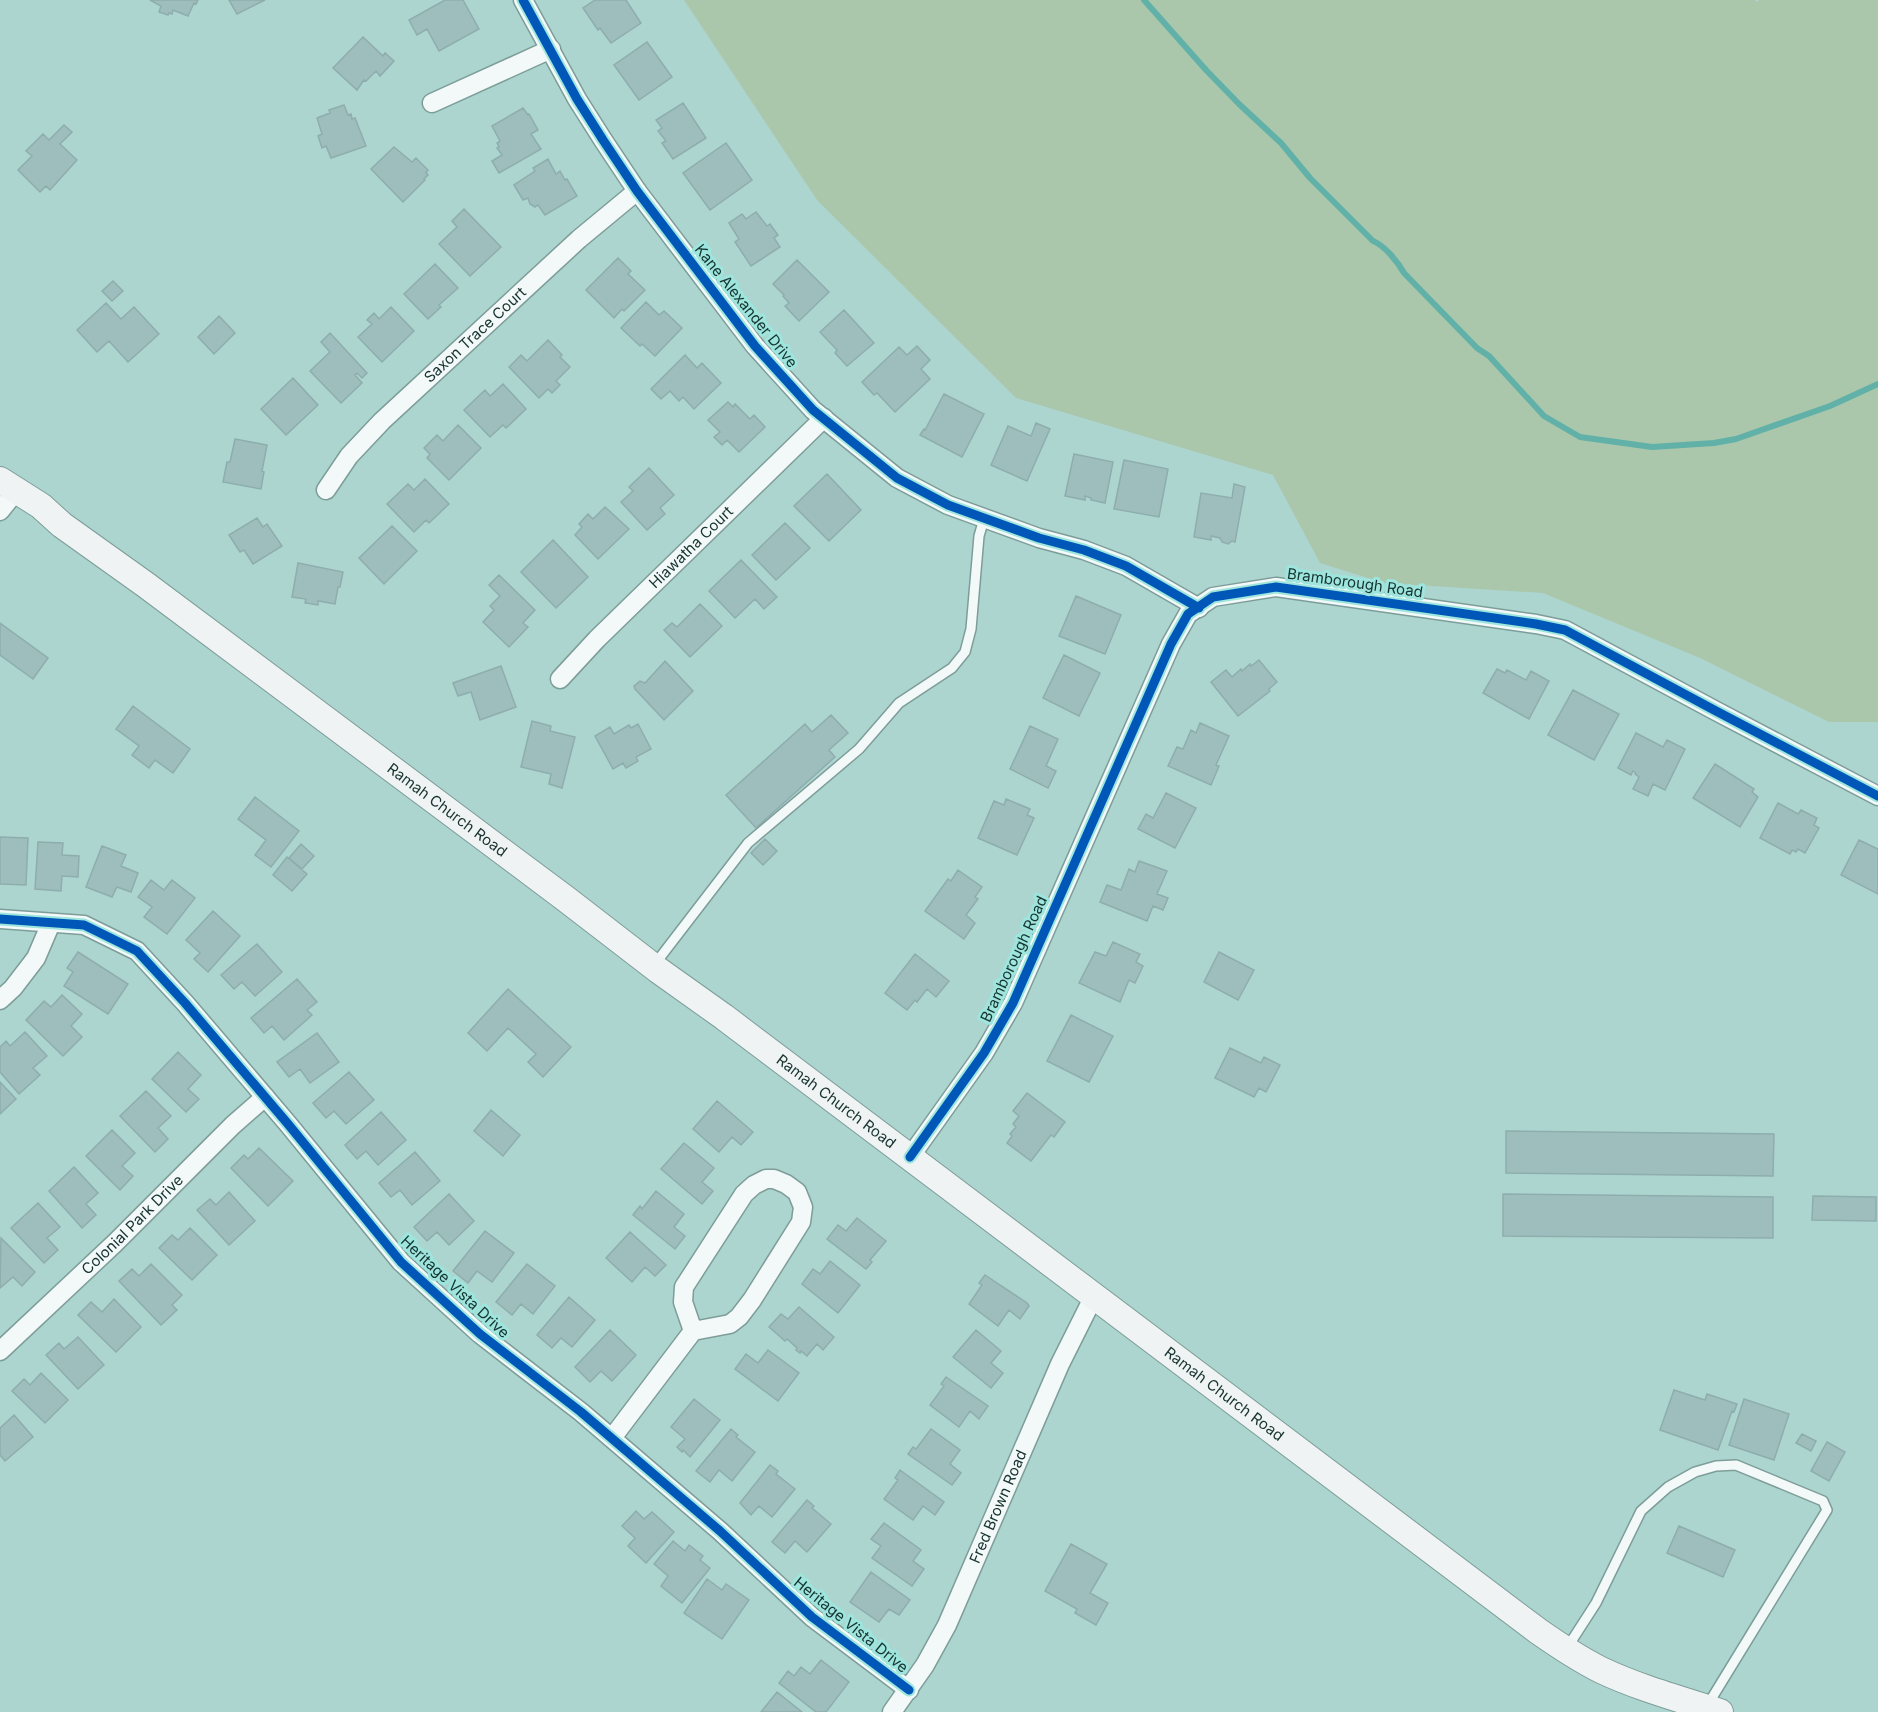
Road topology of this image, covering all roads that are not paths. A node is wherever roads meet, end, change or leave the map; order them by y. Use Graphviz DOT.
graph roads {
  1 [pos="523,0"];
  2 [pos="551,48"];
  3 [pos="432,103"];
  4 [pos="638,190"];
  5 [pos="824,418"];
  6 [pos="8,485"];
  7 [pos="326,490"];
  8 [pos="0,511"];
  9 [pos="984,519"];
  10 [pos="1198,608"];
  11 [pos="560,679"];
  12 [pos="1878,796"];
  13 [pos="0,919"];
  14 [pos="51,923"];
  15 [pos="653,966"];
  16 [pos="0,1000"];
  17 [pos="265,1097"];
  18 [pos="910,1157"];
  19 [pos="1094,1296"];
  20 [pos="693,1331"];
  21 [pos="3,1344"];
  22 [pos="612,1438"];
  23 [pos="1566,1650"];
  24 [pos="909,1690"];
  25 [pos="1713,1710"];
  26 [pos="892,1712"];
  1 -- 2 [label="street, Kane Alexander Drive"];
  2 -- 3 [label="street"];
  2 -- 4 [label="street, Kane Alexander Drive"];
  4 -- 5 [label="street, Kane Alexander Drive"];
  4 -- 7 [label="street, Saxon Trace Court"];
  5 -- 9 [label="street, Kane Alexander Drive"];
  5 -- 11 [label="street, Hiawatha Court"];
  6 -- 8 [label="street"];
  6 -- 15 [label="main road, Ramah Church Road"];
  9 -- 10 [label="street, Kane Alexander Drive"];
  9 -- 15 [label="lane"];
  10 -- 12 [label="street, Bramborough Road"];
  10 -- 18 [label="street, Bramborough Road"];
  13 -- 14 [label="street, Heritage Vista Drive"];
  14 -- 16 [label="street"];
  14 -- 17 [label="street, Heritage Vista Drive"];
  15 -- 18 [label="main road, Ramah Church Road"];
  17 -- 21 [label="street, Colonial Park Drive"];
  17 -- 22 [label="street, Heritage Vista Drive"];
  18 -- 19 [label="main road, Ramah Church Road"];
  19 -- 23 [label="main road, Ramah Church Road"];
  19 -- 24 [label="street, Fred Brown Road"];
  20 -- 20 [label="street"];
  20 -- 22 [label="street"];
  22 -- 24 [label="street, Heritage Vista Drive"];
  23 -- 25 [label="main road, Ramah Church Road"];
  23 -- 25 [label="lane"];
  24 -- 26 [label="street, Fred Brown Road"];
}
